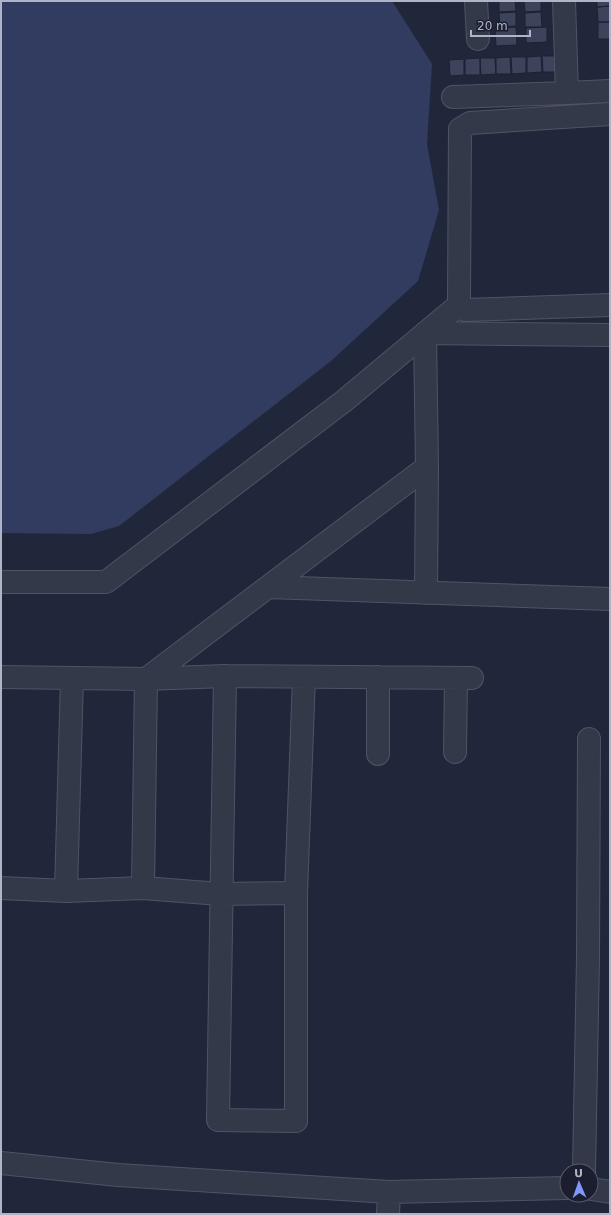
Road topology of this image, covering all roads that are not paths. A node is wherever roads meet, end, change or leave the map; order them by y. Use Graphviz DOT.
graph roads {
  1 [pos="476,1"];
  2 [pos="564,1"];
  3 [pos="478,39"];
  4 [pos="610,91"];
  5 [pos="567,93"];
  6 [pos="453,97"];
  7 [pos="610,114"];
  8 [pos="459,305"];
  9 [pos="610,305"];
  10 [pos="425,333"];
  11 [pos="610,335"];
  12 [pos="426,467"];
  13 [pos="1,582"];
  14 [pos="268,587"];
  15 [pos="426,593"];
  16 [pos="610,599"];
  17 [pos="225,676"];
  18 [pos="1,677"];
  19 [pos="304,677"];
  20 [pos="378,677"];
  21 [pos="72,678"];
  22 [pos="146,679"];
  23 [pos="589,739"];
  24 [pos="455,752"];
  25 [pos="378,754"];
  26 [pos="1,888"];
  27 [pos="143,888"];
  28 [pos="66,891"];
  29 [pos="296,893"];
  30 [pos="220,894"];
  31 [pos="1,1163"];
  32 [pos="584,1163"];
  33 [pos="559,1188"];
  34 [pos="599,1190"];
  35 [pos="389,1192"];
  36 [pos="610,1192"];
  37 [pos="388,1214"];
  1 -- 3 [label="street"];
  2 -- 5 [label="street"];
  4 -- 5 [label="street"];
  5 -- 6 [label="street"];
  7 -- 8 [label="street"];
  8 -- 9 [label="street"];
  8 -- 10 [label="street"];
  10 -- 11 [label="street"];
  10 -- 12 [label="street"];
  10 -- 13 [label="street"];
  12 -- 14 [label="street"];
  12 -- 15 [label="street"];
  14 -- 15 [label="street"];
  14 -- 22 [label="street"];
  15 -- 16 [label="street"];
  17 -- 19 [label="street"];
  17 -- 22 [label="street"];
  17 -- 30 [label="street"];
  18 -- 21 [label="street"];
  19 -- 20 [label="street"];
  19 -- 29 [label="street"];
  20 -- 24 [label="street"];
  20 -- 25 [label="street"];
  21 -- 22 [label="street"];
  21 -- 28 [label="street"];
  22 -- 27 [label="street"];
  23 -- 32 [label="street"];
  26 -- 28 [label="street"];
  27 -- 28 [label="street"];
  27 -- 30 [label="street"];
  29 -- 30 [label="street"];
  29 -- 30 [label="street"];
  31 -- 35 [label="street"];
  33 -- 35 [label="street"];
  34 -- 36 [label="street"];
  35 -- 37 [label="street"];
}
